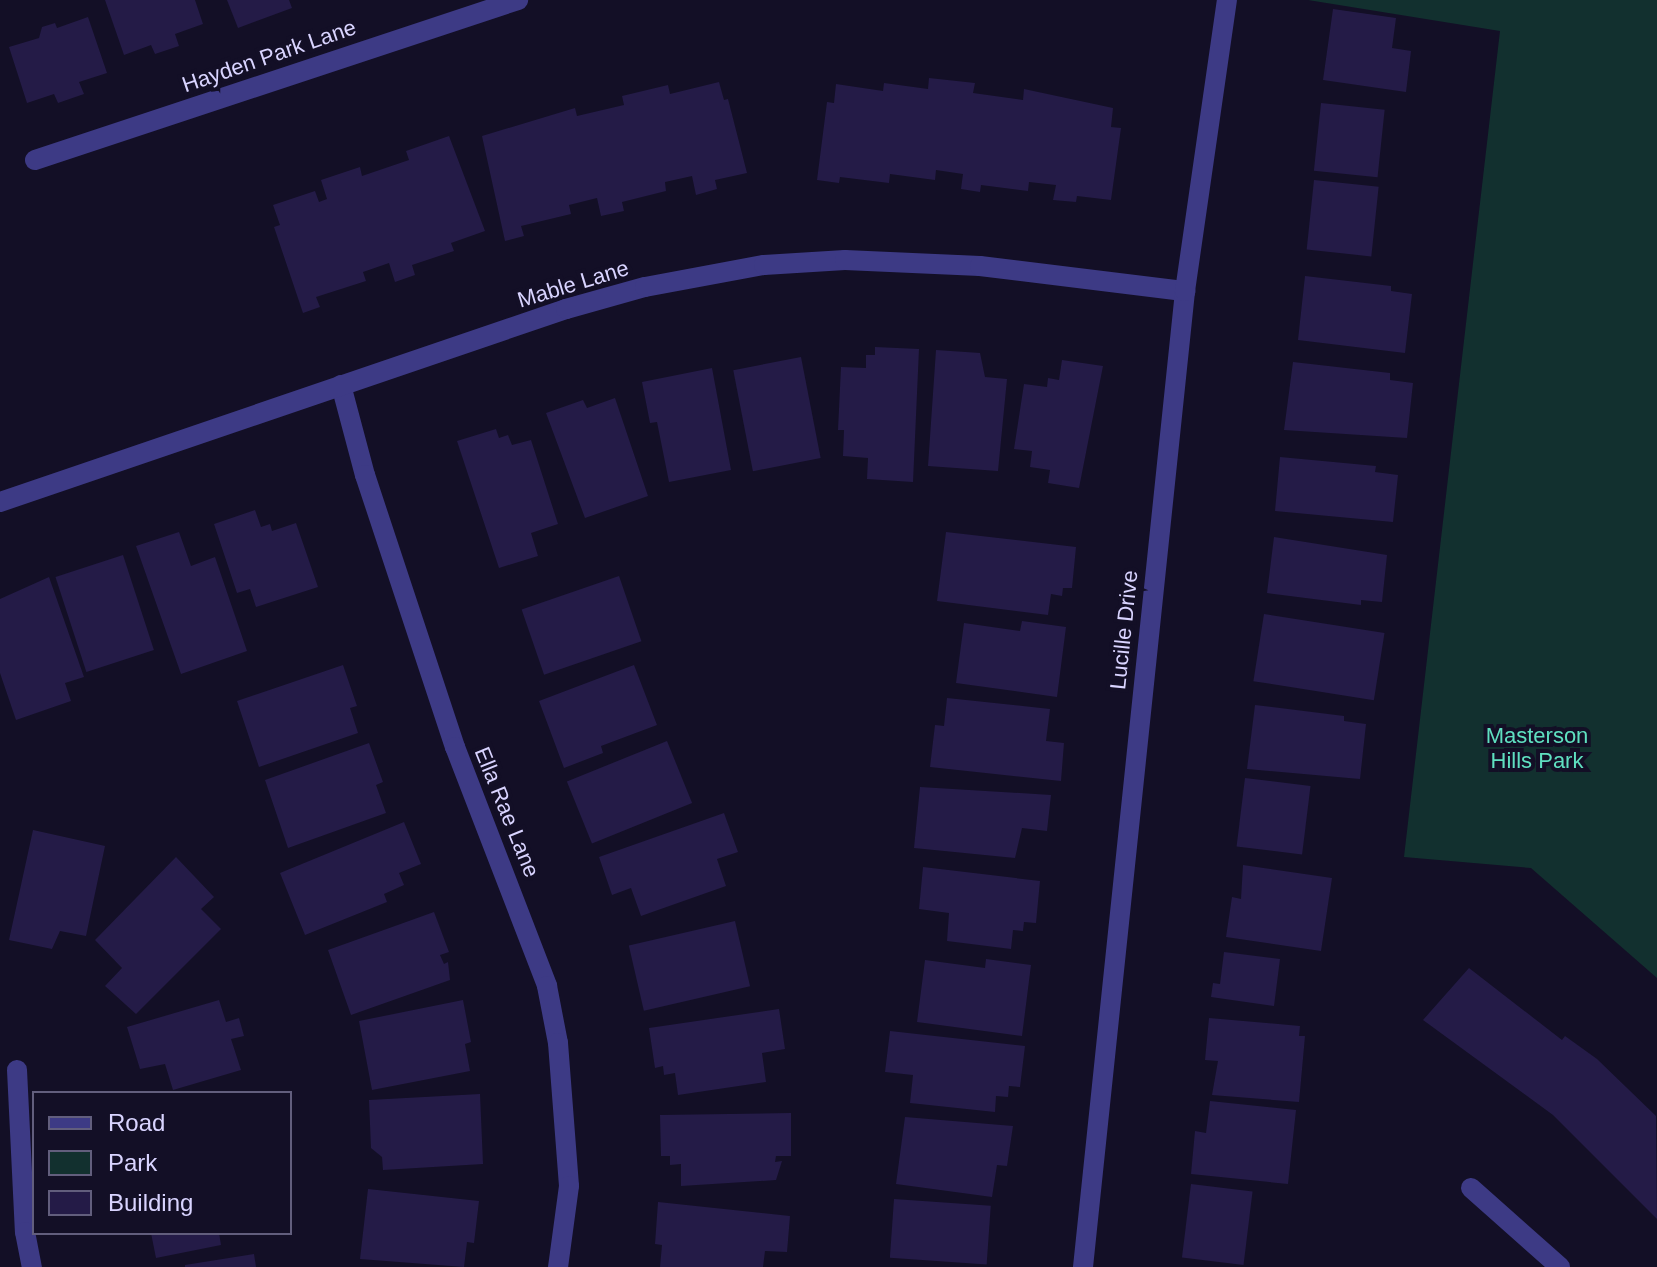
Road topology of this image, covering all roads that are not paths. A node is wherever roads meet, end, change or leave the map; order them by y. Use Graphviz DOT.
graph roads {
  1 [pos="518,0"];
  2 [pos="1227,0"];
  3 [pos="35,160"];
  4 [pos="1185,291"];
  5 [pos="341,385"];
  6 [pos="0,502"];
  7 [pos="17,1070"];
  8 [pos="1471,1188"];
  9 [pos="32,1267"];
  10 [pos="558,1267"];
  11 [pos="1083,1267"];
  12 [pos="1560,1267"];
  1 -- 3 [label="street, Hayden Park Lane"];
  2 -- 4 [label="street, Lucille Drive"];
  4 -- 5 [label="street, Mable Lane"];
  4 -- 11 [label="street, Lucille Drive"];
  5 -- 6 [label="street, Mable Lane"];
  5 -- 10 [label="street, Ella Rae Lane"];
  7 -- 9 [label="street"];
  8 -- 12 [label="street"];
}
